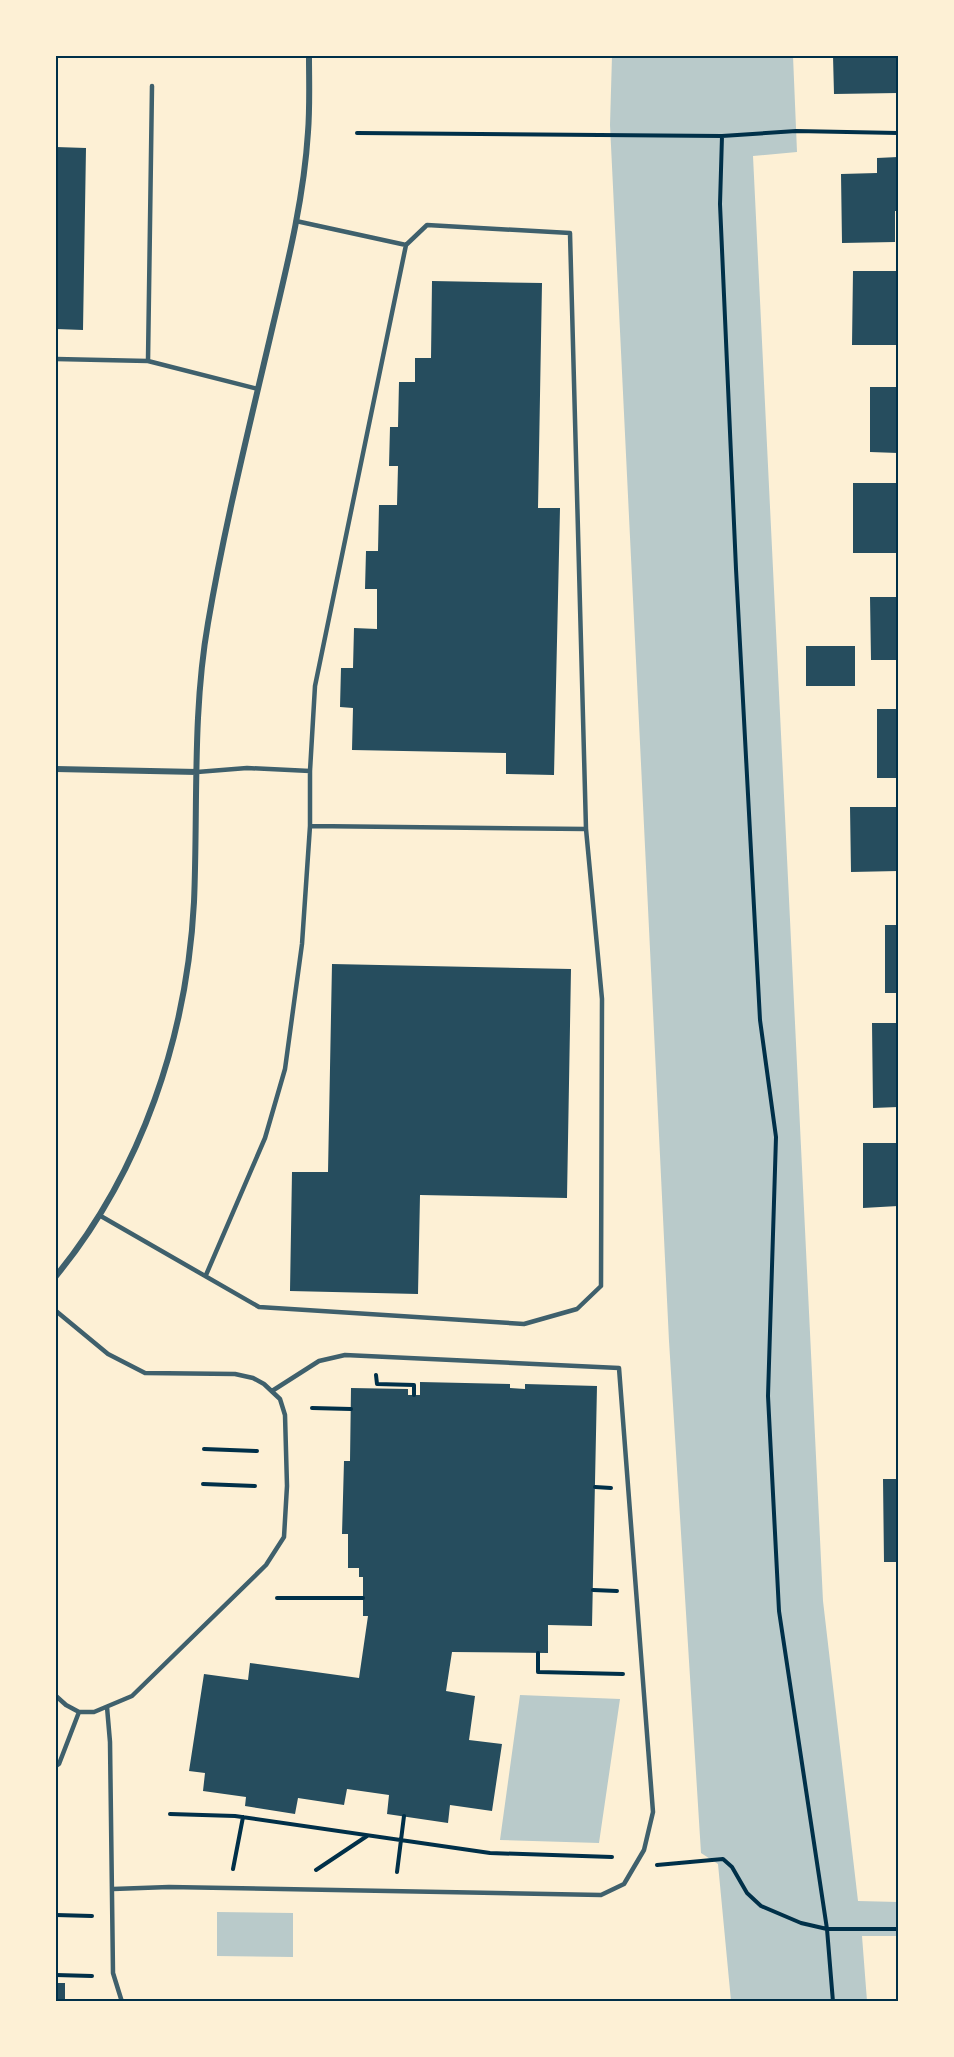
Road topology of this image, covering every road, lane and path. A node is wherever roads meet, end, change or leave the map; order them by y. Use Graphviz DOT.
graph roads {
  1 [pos="309,56"];
  2 [pos="152,86"];
  3 [pos="357,133"];
  4 [pos="898,133"];
  5 [pos="722,136"];
  6 [pos="296,221"];
  7 [pos="406,245"];
  8 [pos="56,359"];
  9 [pos="148,361"];
  10 [pos="258,390"];
  11 [pos="56,769"];
  12 [pos="310,771"];
  13 [pos="197,772"];
  14 [pos="310,826"];
  15 [pos="586,829"];
  16 [pos="99,1215"];
  17 [pos="206,1275"];
  18 [pos="56,1276"];
  19 [pos="56,1311"];
  20 [pos="376,1371"];
  21 [pos="272,1391"];
  22 [pos="414,1395"];
  23 [pos="312,1408"];
  24 [pos="351,1409"];
  25 [pos="204,1449"];
  26 [pos="257,1452"];
  27 [pos="203,1484"];
  28 [pos="255,1486"];
  29 [pos="593,1590"];
  30 [pos="621,1592"];
  31 [pos="363,1598"];
  32 [pos="277,1599"];
  33 [pos="538,1653"];
  34 [pos="623,1674"];
  35 [pos="56,1695"];
  36 [pos="107,1707"];
  37 [pos="79,1712"];
  38 [pos="56,1766"];
  39 [pos="170,1814"];
  40 [pos="404,1816"];
  41 [pos="243,1817"];
  42 [pos="368,1836"];
  43 [pos="401,1840"];
  44 [pos="612,1857"];
  45 [pos="647,1866"];
  46 [pos="315,1871"];
  47 [pos="232,1876"];
  48 [pos="396,1879"];
  49 [pos="113,1889"];
  50 [pos="56,1916"];
  51 [pos="92,1916"];
  52 [pos="827,1929"];
  53 [pos="898,1929"];
  54 [pos="56,1975"];
  55 [pos="92,1976"];
  56 [pos="122,2001"];
  57 [pos="833,2001"];
  1 -- 6 [label="street"];
  2 -- 9 [label="lane"];
  3 -- 5 [label="path"];
  4 -- 5 [label="path"];
  5 -- 52 [label="path"];
  6 -- 7 [label="lane"];
  6 -- 10 [label="street"];
  7 -- 12 [label="lane"];
  7 -- 15 [label="lane"];
  8 -- 9 [label="lane"];
  9 -- 10 [label="lane"];
  10 -- 13 [label="street"];
  11 -- 13 [label="street"];
  12 -- 13 [label="lane"];
  12 -- 14 [label="lane"];
  13 -- 16 [label="street"];
  14 -- 15 [label="lane"];
  14 -- 17 [label="lane"];
  15 -- 17 [label="lane"];
  16 -- 17 [label="lane"];
  16 -- 18 [label="street"];
  19 -- 21 [label="lane"];
  20 -- 22 [label="path"];
  21 -- 36 [label="lane"];
  21 -- 49 [label="lane"];
  23 -- 24 [label="path"];
  25 -- 26 [label="path"];
  27 -- 28 [label="path"];
  29 -- 30 [label="path"];
  31 -- 32 [label="path"];
  33 -- 34 [label="path"];
  35 -- 37 [label="lane"];
  36 -- 37 [label="lane"];
  36 -- 49 [label="lane"];
  37 -- 38 [label="lane"];
  39 -- 41 [label="path"];
  40 -- 43 [label="path"];
  41 -- 42 [label="path"];
  41 -- 47 [label="path"];
  42 -- 43 [label="path"];
  42 -- 46 [label="path"];
  43 -- 44 [label="path"];
  43 -- 48 [label="path"];
  45 -- 52 [label="path"];
  49 -- 56 [label="lane"];
  50 -- 51 [label="path"];
  52 -- 53 [label="path"];
  52 -- 57 [label="path"];
  54 -- 55 [label="path"];
}
